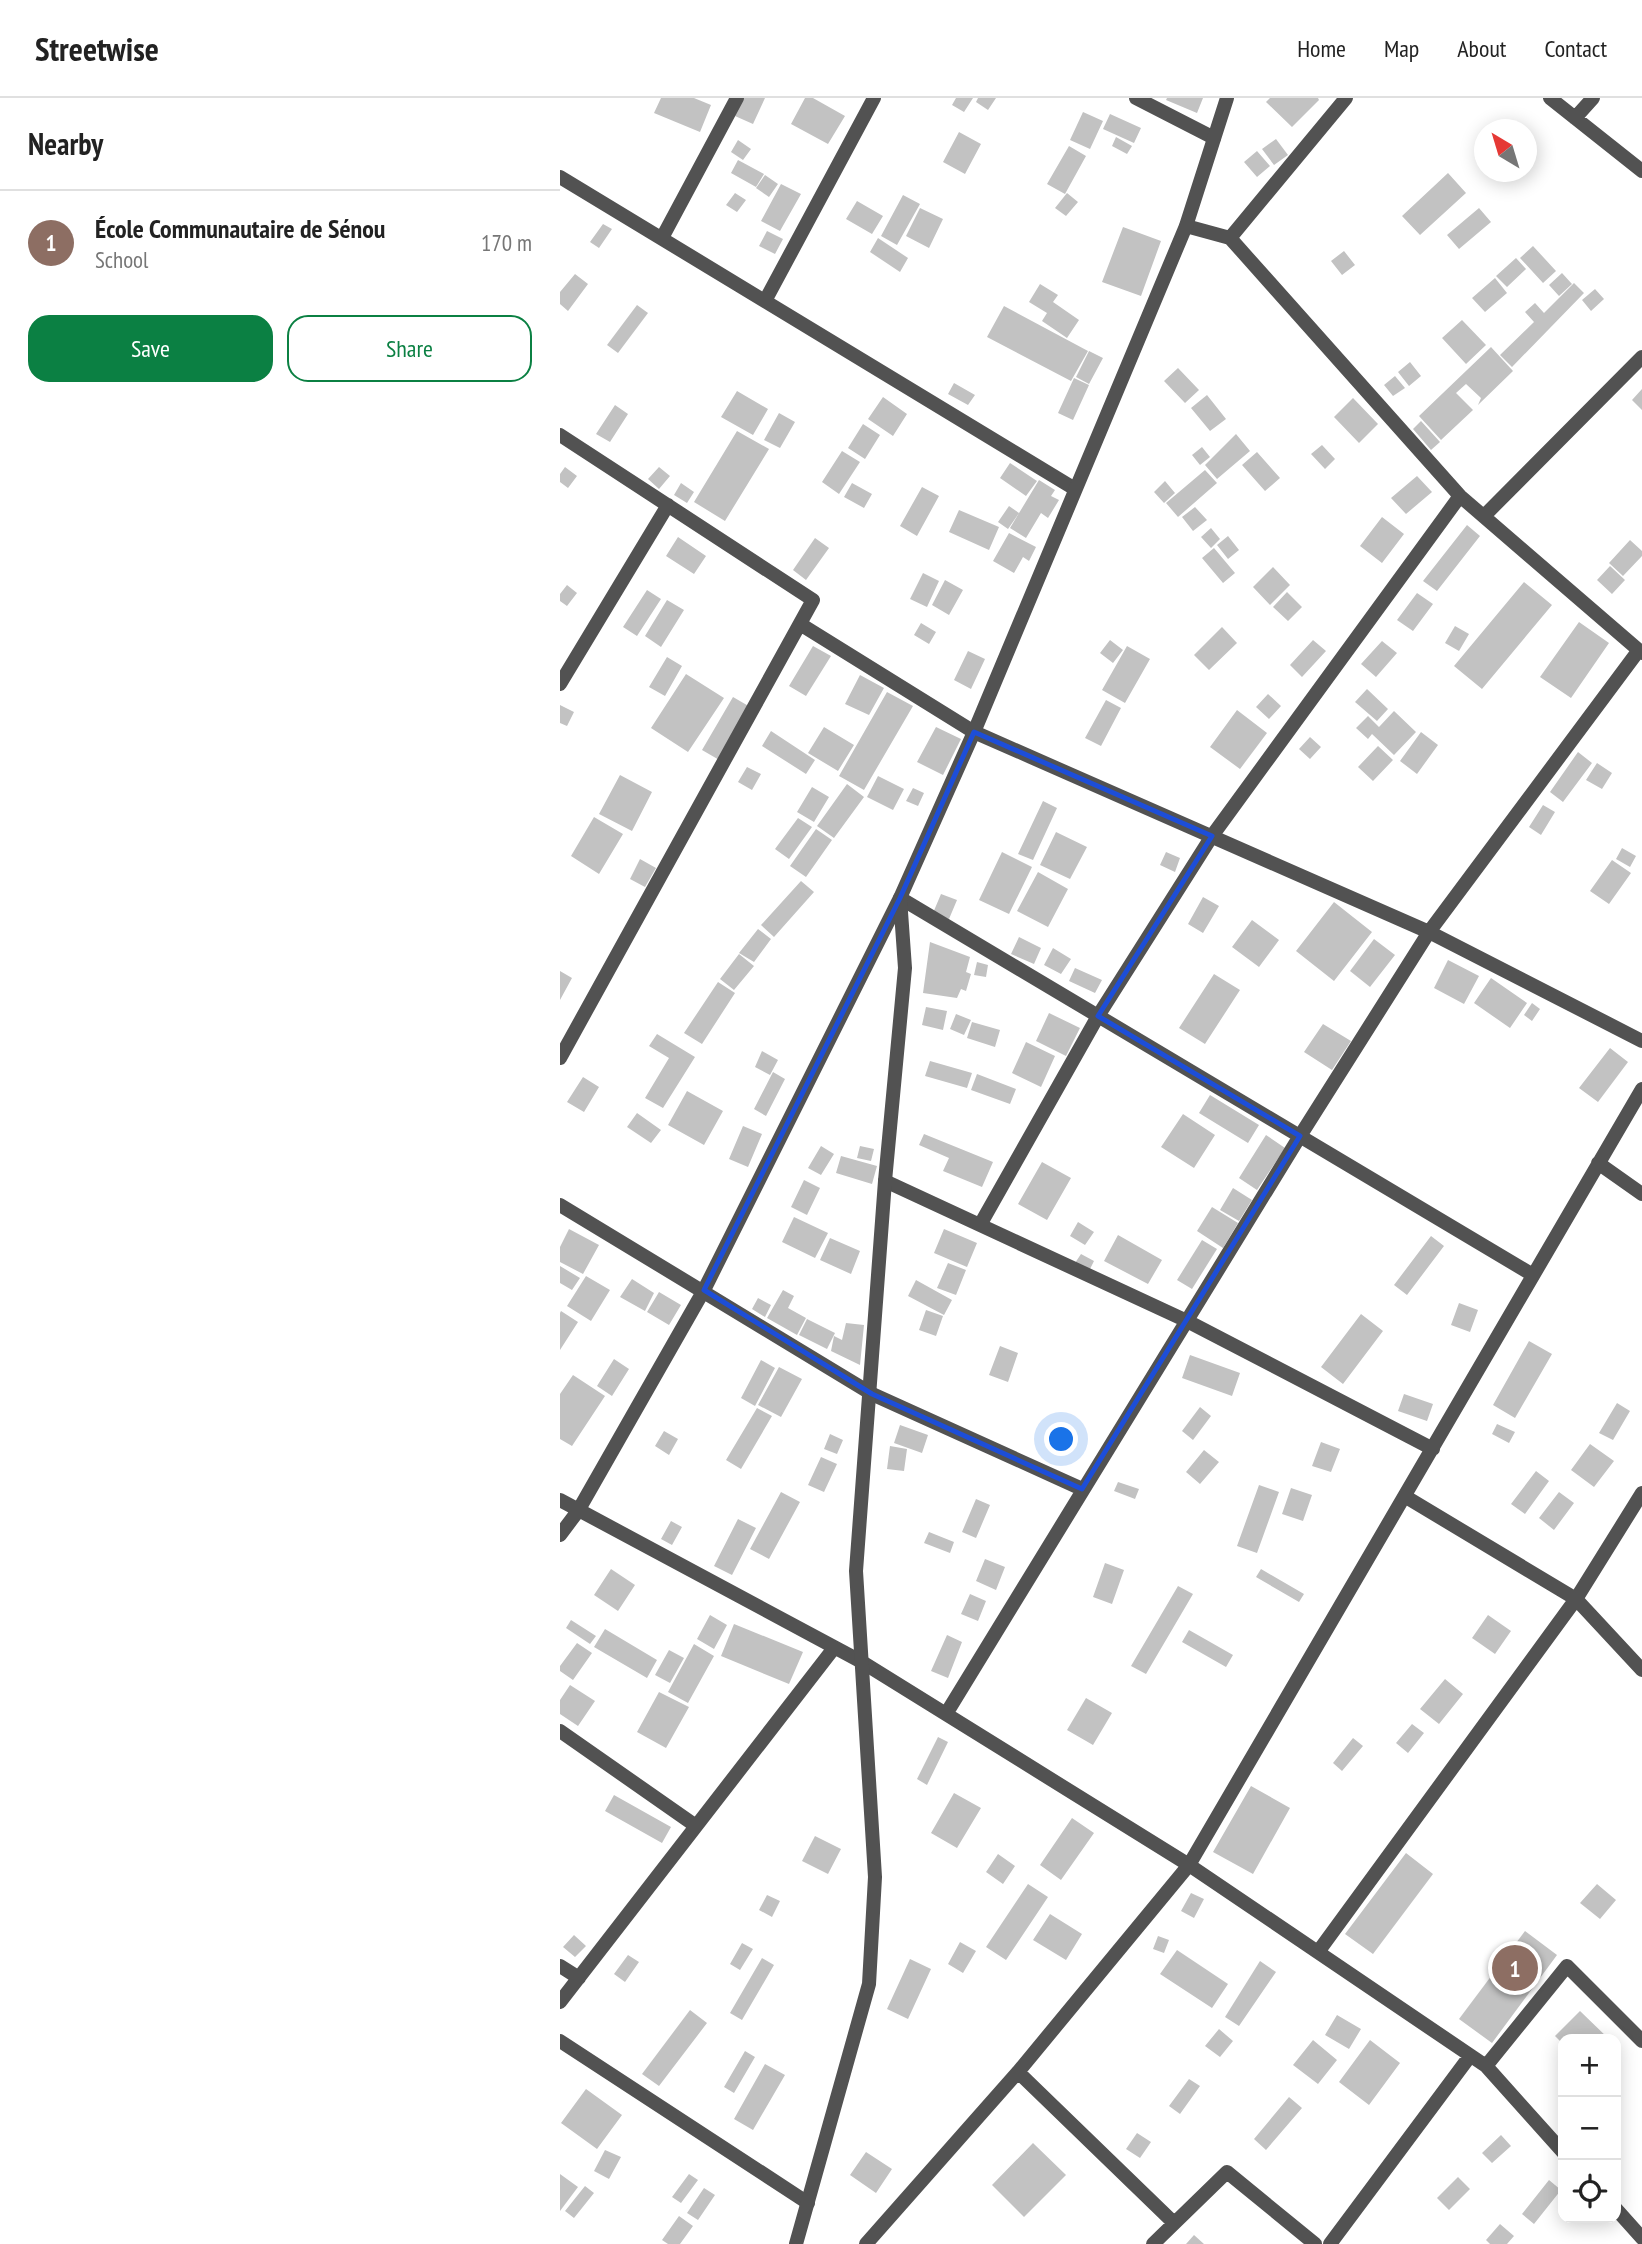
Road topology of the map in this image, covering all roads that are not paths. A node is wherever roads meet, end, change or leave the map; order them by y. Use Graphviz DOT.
graph roads {
  1 [pos="737,98"];
  2 [pos="874,98"];
  3 [pos="1136,98"];
  4 [pos="1227,98"];
  5 [pos="1346,98"];
  6 [pos="1550,98"];
  7 [pos="1592,98"];
  8 [pos="1575,118"];
  9 [pos="1214,138"];
  10 [pos="1642,171"];
  11 [pos="560,177"];
  12 [pos="1186,226"];
  13 [pos="662,238"];
  14 [pos="1230,238"];
  15 [pos="765,301"];
  16 [pos="1642,357"];
  17 [pos="560,435"];
  18 [pos="1075,489"];
  19 [pos="1460,496"];
  20 [pos="668,505"];
  21 [pos="1484,516"];
  22 [pos="800,624"];
  23 [pos="1641,651"];
  24 [pos="560,684"];
  25 [pos="974,732"];
  26 [pos="1212,836"];
  27 [pos="900,898"];
  28 [pos="1429,932"];
  29 [pos="1098,1016"];
  30 [pos="1642,1041"];
  31 [pos="560,1058"];
  32 [pos="1642,1089"];
  33 [pos="1300,1136"];
  34 [pos="1598,1163"];
  35 [pos="885,1181"];
  36 [pos="1642,1194"];
  37 [pos="560,1205"];
  38 [pos="980,1225"];
  39 [pos="1533,1275"];
  40 [pos="704,1290"];
  41 [pos="1187,1321"];
  42 [pos="872,1394"];
  43 [pos="1433,1449"];
  44 [pos="1082,1489"];
  45 [pos="1642,1493"];
  46 [pos="1406,1497"];
  47 [pos="560,1500"];
  48 [pos="579,1511"];
  49 [pos="560,1535"];
  50 [pos="1576,1599"];
  51 [pos="834,1648"];
  52 [pos="862,1662"];
  53 [pos="1642,1670"];
  54 [pos="946,1714"];
  55 [pos="560,1731"];
  56 [pos="696,1826"];
  57 [pos="1189,1865"];
  58 [pos="1318,1952"];
  59 [pos="560,1966"];
  60 [pos="579,1978"];
  61 [pos="560,2002"];
  62 [pos="560,2041"];
  63 [pos="1642,2041"];
  64 [pos="1470,2056"];
  65 [pos="1486,2066"];
  66 [pos="1018,2072"];
  67 [pos="1558,2145"];
  68 [pos="808,2203"];
  69 [pos="1621,2215"];
  70 [pos="1174,2224"];
  71 [pos="1642,2238"];
  72 [pos="796,2244"];
  73 [pos="866,2244"];
  74 [pos="1153,2244"];
  75 [pos="1315,2244"];
  76 [pos="1330,2244"];
  1 -- 13 [label="street"];
  2 -- 15 [label="street"];
  3 -- 9 [label="street"];
  4 -- 9 [label="street"];
  5 -- 14 [label="street"];
  6 -- 8 [label="street"];
  7 -- 8 [label="street"];
  8 -- 10 [label="street"];
  9 -- 12 [label="street"];
  11 -- 13 [label="street"];
  12 -- 14 [label="street"];
  12 -- 18 [label="street"];
  13 -- 15 [label="street"];
  14 -- 19 [label="street"];
  15 -- 18 [label="street"];
  16 -- 21 [label="street"];
  17 -- 20 [label="street"];
  18 -- 25 [label="street"];
  19 -- 21 [label="street"];
  19 -- 26 [label="street"];
  20 -- 22 [label="street"];
  20 -- 24 [label="street"];
  21 -- 23 [label="street"];
  22 -- 25 [label="street"];
  22 -- 31 [label="street"];
  23 -- 28 [label="street"];
  25 -- 26 [label="street"];
  25 -- 27 [label="street"];
  26 -- 28 [label="street"];
  26 -- 29 [label="street"];
  27 -- 29 [label="street"];
  27 -- 35 [label="street"];
  27 -- 40 [label="street"];
  28 -- 30 [label="street"];
  28 -- 33 [label="street"];
  29 -- 33 [label="street"];
  29 -- 38 [label="street"];
  32 -- 34 [label="street"];
  33 -- 39 [label="street"];
  33 -- 41 [label="street"];
  34 -- 36 [label="street"];
  34 -- 39 [label="street"];
  35 -- 38 [label="street"];
  35 -- 42 [label="street"];
  37 -- 40 [label="street"];
  38 -- 41 [label="street"];
  39 -- 43 [label="street"];
  40 -- 42 [label="street"];
  40 -- 48 [label="street"];
  41 -- 43 [label="street"];
  41 -- 44 [label="street"];
  42 -- 44 [label="street"];
  42 -- 52 [label="street"];
  43 -- 46 [label="street"];
  44 -- 54 [label="street"];
  45 -- 50 [label="street"];
  46 -- 50 [label="street"];
  46 -- 57 [label="street"];
  47 -- 48 [label="street"];
  48 -- 49 [label="street"];
  48 -- 51 [label="street"];
  50 -- 53 [label="street"];
  50 -- 58 [label="street"];
  51 -- 52 [label="street"];
  51 -- 56 [label="street"];
  52 -- 54 [label="street"];
  52 -- 68 [label="street"];
  54 -- 57 [label="street"];
  55 -- 56 [label="street"];
  56 -- 60 [label="street"];
  57 -- 58 [label="street"];
  57 -- 66 [label="street"];
  58 -- 64 [label="street"];
  59 -- 60 [label="street"];
  60 -- 61 [label="street"];
  62 -- 68 [label="street"];
  63 -- 65 [label="street"];
  64 -- 65 [label="street"];
  64 -- 76 [label="street"];
  65 -- 67 [label="street"];
  66 -- 70 [label="street"];
  66 -- 73 [label="street"];
  68 -- 72 [label="street"];
  69 -- 71 [label="street"];
  70 -- 74 [label="street"];
  70 -- 75 [label="street"];
}
